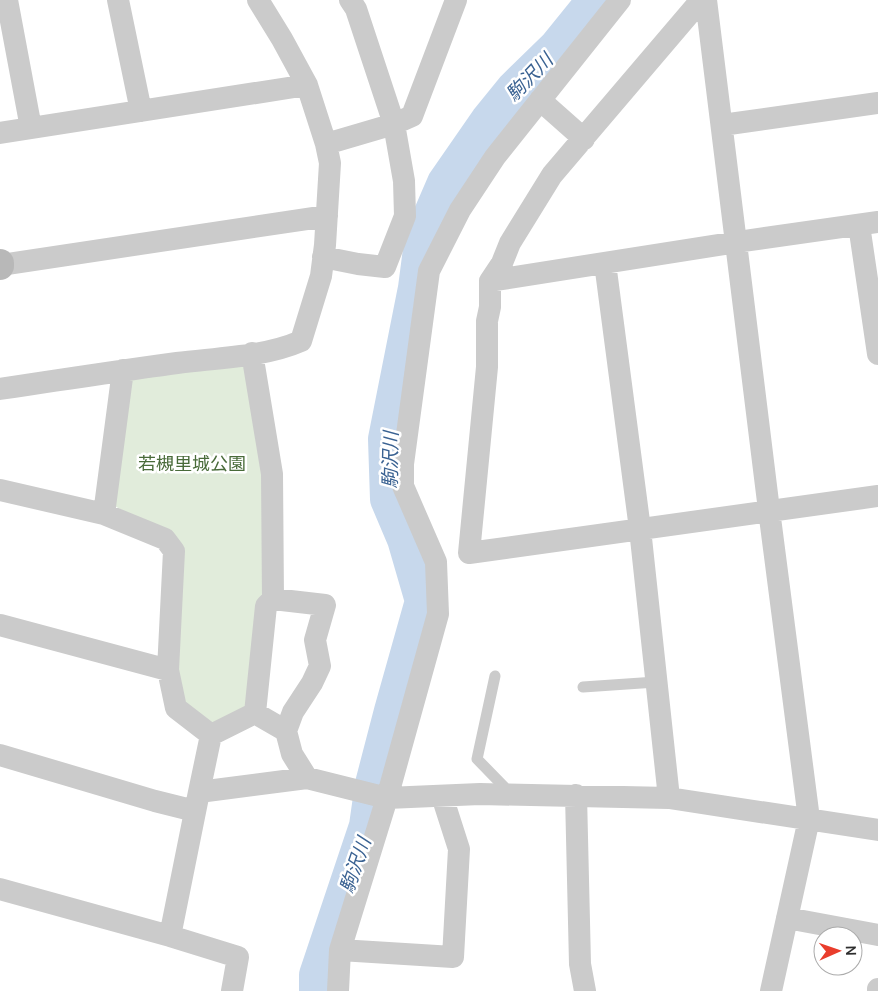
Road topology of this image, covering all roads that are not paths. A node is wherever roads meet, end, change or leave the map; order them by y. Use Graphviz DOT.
graph roads {
  1 [pos="7,0"];
  2 [pos="118,0"];
  3 [pos="258,0"];
  4 [pos="350,0"];
  5 [pos="456,0"];
  6 [pos="620,0"];
  7 [pos="701,0"];
  8 [pos="706,0"];
  9 [pos="307,85"];
  10 [pos="540,100"];
  11 [pos="878,103"];
  12 [pos="141,111"];
  13 [pos="394,124"];
  14 [pos="722,125"];
  15 [pos="32,128"];
  16 [pos="0,133"];
  17 [pos="584,139"];
  18 [pos="326,144"];
  19 [pos="326,216"];
  20 [pos="868,224"];
  21 [pos="737,242"];
  22 [pos="323,257"];
  23 [pos="605,263"];
  24 [pos="0,264"];
  25 [pos="490,281"];
  26 [pos="252,353"];
  27 [pos="878,354"];
  28 [pos="123,370"];
  29 [pos="0,389"];
  30 [pos="0,490"];
  31 [pos="878,496"];
  32 [pos="769,510"];
  33 [pos="104,514"];
  34 [pos="640,530"];
  35 [pos="469,553"];
  36 [pos="436,562"];
  37 [pos="273,599"];
  38 [pos="0,625"];
  39 [pos="168,670"];
  40 [pos="495,676"];
  41 [pos="656,682"];
  42 [pos="583,687"];
  43 [pos="255,713"];
  44 [pos="286,731"];
  45 [pos="211,735"];
  46 [pos="0,755"];
  47 [pos="306,778"];
  48 [pos="513,795"];
  49 [pos="442,796"];
  50 [pos="576,796"];
  51 [pos="388,798"];
  52 [pos="669,798"];
  53 [pos="197,801"];
  54 [pos="809,819"];
  55 [pos="878,830"];
  56 [pos="0,889"];
  57 [pos="787,918"];
  58 [pos="878,935"];
  59 [pos="170,936"];
  60 [pos="340,950"];
  61 [pos="232,991"];
  62 [pos="338,991"];
  63 [pos="584,991"];
  64 [pos="771,991"];
  1 -- 15 [label="street"];
  2 -- 12 [label="street"];
  3 -- 9 [label="street"];
  4 -- 13 [label="street"];
  5 -- 13 [label="street"];
  6 -- 10 [label="street"];
  7 -- 17 [label="street"];
  8 -- 14 [label="street"];
  9 -- 12 [label="street"];
  9 -- 18 [label="street"];
  10 -- 17 [label="street"];
  10 -- 36 [label="street"];
  11 -- 14 [label="street"];
  12 -- 15 [label="street"];
  13 -- 18 [label="street"];
  13 -- 22 [label="street"];
  14 -- 21 [label="street"];
  15 -- 16 [label="street"];
  17 -- 25 [label="street"];
  18 -- 19 [label="street"];
  19 -- 22 [label="street"];
  19 -- 24 [label="street"];
  20 -- 21 [label="street"];
  20 -- 27 [label="street"];
  21 -- 23 [label="street"];
  21 -- 32 [label="street"];
  22 -- 26 [label="street"];
  23 -- 25 [label="street"];
  23 -- 34 [label="street"];
  25 -- 35 [label="street"];
  26 -- 28 [label="street"];
  26 -- 37 [label="street"];
  28 -- 29 [label="street"];
  28 -- 33 [label="street"];
  30 -- 33 [label="street"];
  31 -- 32 [label="street"];
  32 -- 34 [label="street"];
  32 -- 54 [label="street"];
  33 -- 39 [label="street"];
  34 -- 35 [label="street"];
  34 -- 41 [label="street"];
  35 -- 36 [label="street"];
  36 -- 51 [label="street"];
  37 -- 43 [label="street"];
  37 -- 44 [label="street"];
  38 -- 39 [label="street"];
  39 -- 45 [label="street"];
  40 -- 48 [label="lane"];
  41 -- 42 [label="lane"];
  41 -- 52 [label="street"];
  43 -- 44 [label="street"];
  43 -- 45 [label="street"];
  44 -- 47 [label="street"];
  45 -- 53 [label="street"];
  46 -- 53 [label="street"];
  47 -- 51 [label="street"];
  47 -- 53 [label="street"];
  48 -- 49 [label="street"];
  48 -- 50 [label="street"];
  49 -- 51 [label="street"];
  49 -- 60 [label="street"];
  50 -- 52 [label="street"];
  50 -- 63 [label="street"];
  51 -- 60 [label="street"];
  52 -- 54 [label="street"];
  53 -- 59 [label="street"];
  54 -- 55 [label="street"];
  54 -- 57 [label="street"];
  56 -- 59 [label="street"];
  57 -- 58 [label="street"];
  57 -- 64 [label="street"];
  59 -- 61 [label="street"];
  60 -- 62 [label="street"];
}
